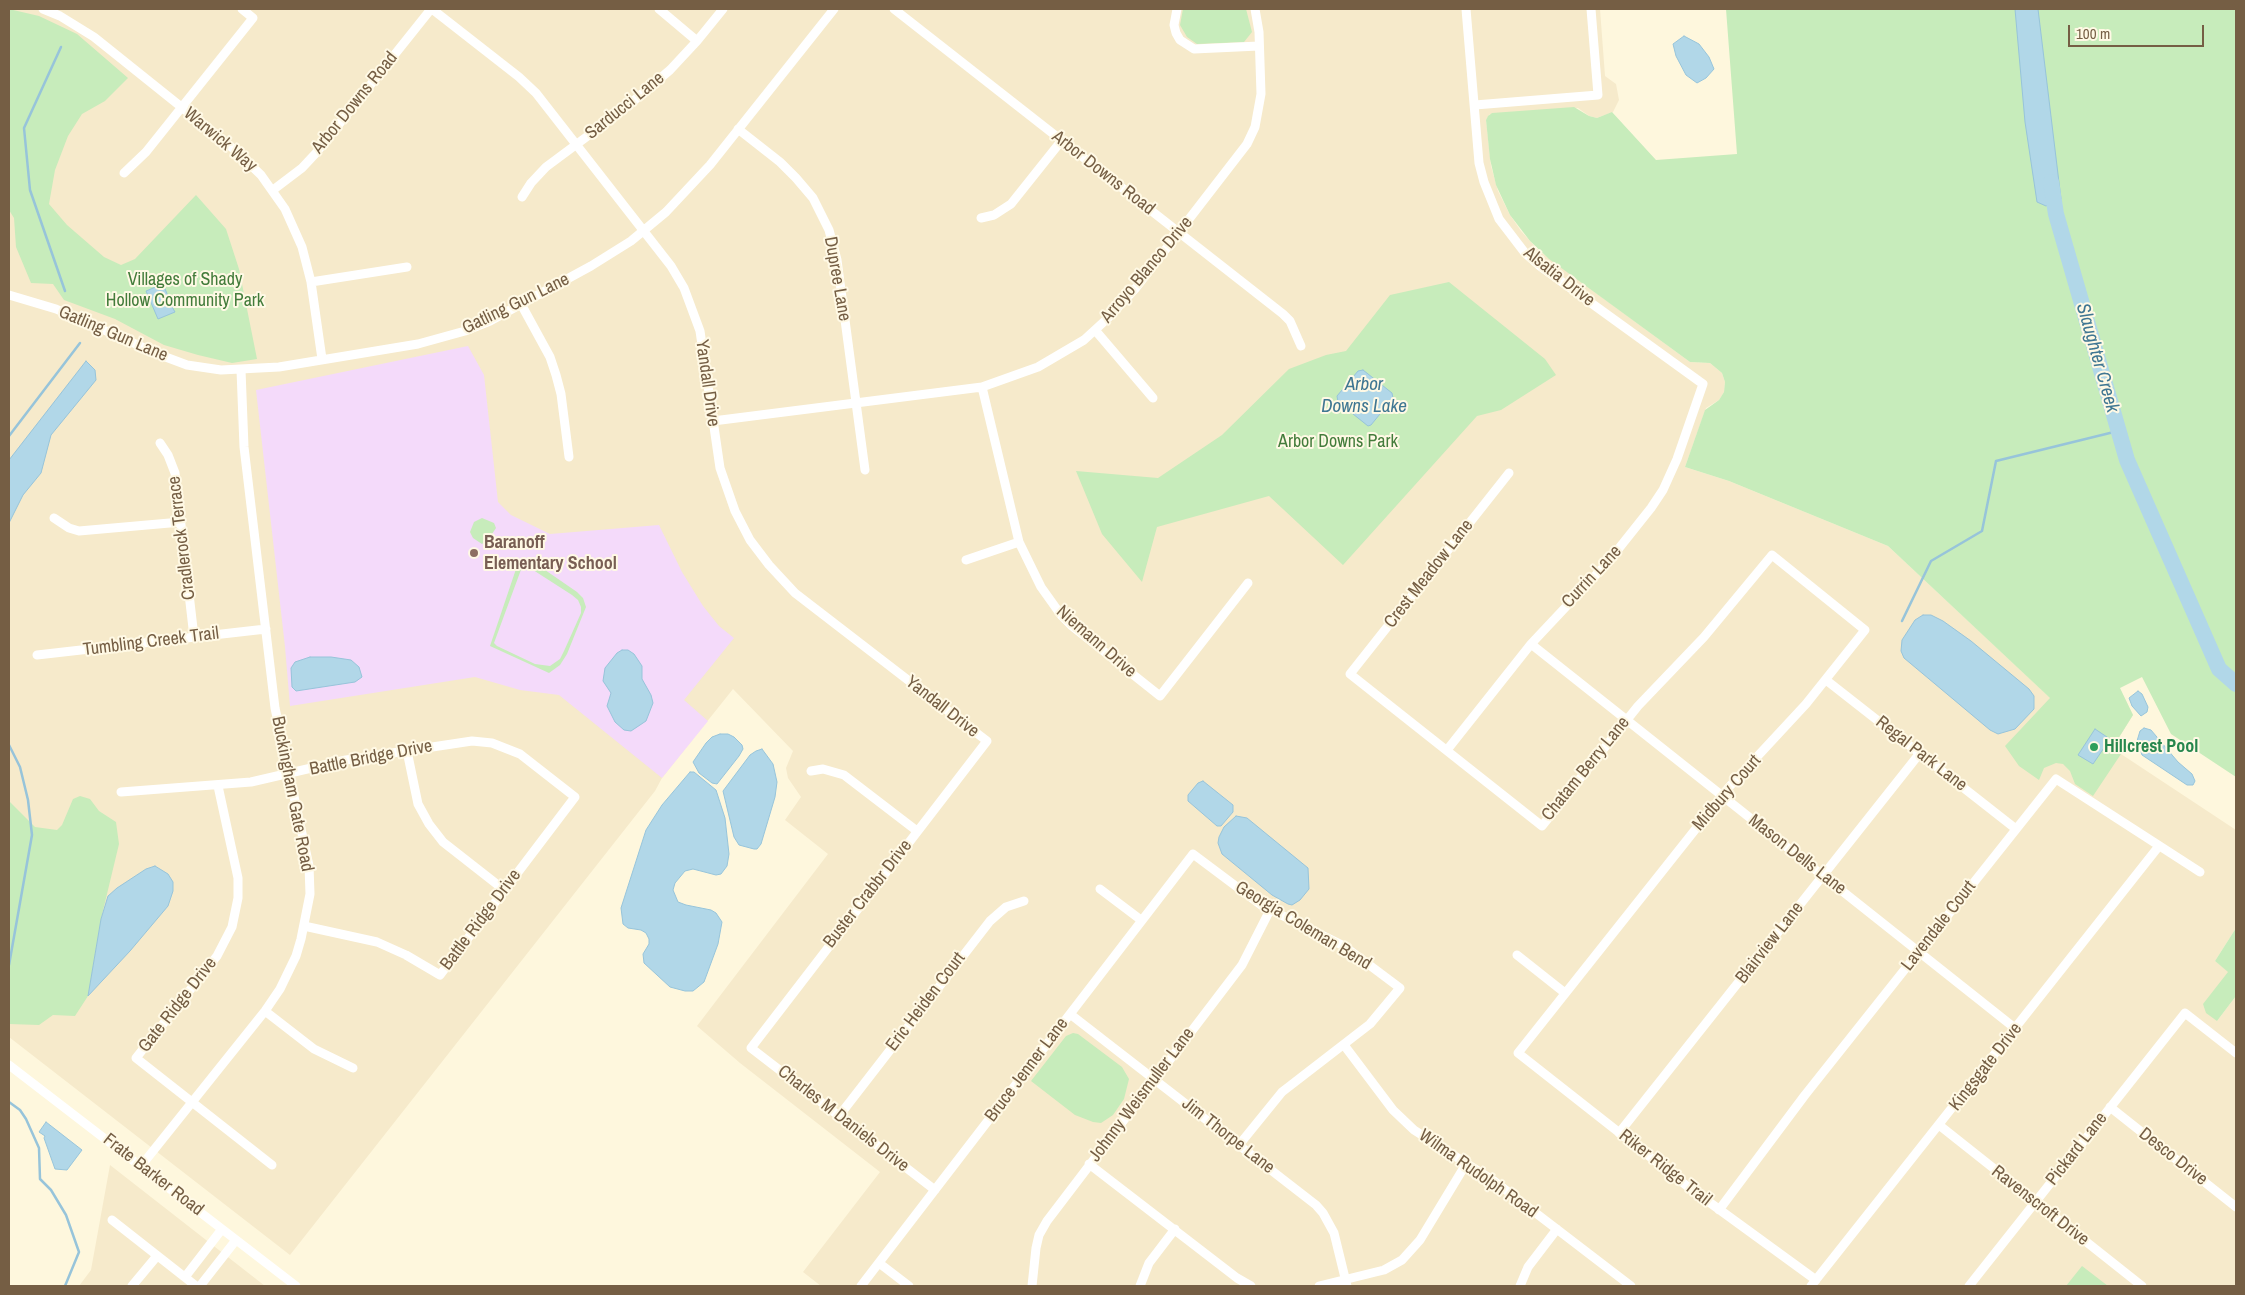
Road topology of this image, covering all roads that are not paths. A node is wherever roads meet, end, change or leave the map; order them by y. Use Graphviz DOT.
graph roads {
  1 [pos="44,9"];
  2 [pos="242,9"];
  3 [pos="432,9"];
  4 [pos="659,9"];
  5 [pos="723,9"];
  6 [pos="834,9"];
  7 [pos="894,9"];
  8 [pos="1177,9"];
  9 [pos="1255,9"];
  10 [pos="1466,9"];
  11 [pos="1591,9"];
  12 [pos="697,42"];
  13 [pos="1259,46"];
  14 [pos="1475,105"];
  15 [pos="182,108"];
  16 [pos="738,129"];
  17 [pos="1062,140"];
  18 [pos="576,144"];
  19 [pos="124,173"];
  20 [pos="273,190"];
  21 [pos="522,198"];
  22 [pos="981,218"];
  23 [pos="644,231"];
  24 [pos="1179,233"];
  25 [pos="407,267"];
  26 [pos="311,282"];
  27 [pos="9,295"];
  28 [pos="522,304"];
  29 [pos="1095,330"];
  30 [pos="1301,346"];
  31 [pos="322,359"];
  32 [pos="241,370"];
  33 [pos="1702,384"];
  34 [pos="982,387"];
  35 [pos="1152,398"];
  36 [pos="856,404"];
  37 [pos="712,421"];
  38 [pos="160,443"];
  39 [pos="569,457"];
  40 [pos="865,470"];
  41 [pos="1508,474"];
  42 [pos="54,518"];
  43 [pos="181,522"];
  44 [pos="1019,542"];
  45 [pos="1772,555"];
  46 [pos="966,560"];
  47 [pos="1248,583"];
  48 [pos="266,629"];
  49 [pos="194,637"];
  50 [pos="1531,644"];
  51 [pos="37,655"];
  52 [pos="1350,674"];
  53 [pos="1826,680"];
  54 [pos="1626,720"];
  55 [pos="987,741"];
  56 [pos="1447,750"];
  57 [pos="408,751"];
  58 [pos="1920,753"];
  59 [pos="811,772"];
  60 [pos="289,774"];
  61 [pos="218,786"];
  62 [pos="121,792"];
  63 [pos="1722,796"];
  64 [pos="576,797"];
  65 [pos="2016,829"];
  66 [pos="917,831"];
  67 [pos="2159,846"];
  68 [pos="1193,854"];
  69 [pos="2200,872"];
  70 [pos="1824,876"];
  71 [pos="503,889"];
  72 [pos="1100,889"];
  73 [pos="1024,901"];
  74 [pos="1270,910"];
  75 [pos="1140,920"];
  76 [pos="304,926"];
  77 [pos="1919,952"];
  78 [pos="1517,955"];
  79 [pos="1565,993"];
  80 [pos="265,1011"];
  81 [pos="1070,1014"];
  82 [pos="2016,1028"];
  83 [pos="1344,1045"];
  84 [pos="751,1048"];
  85 [pos="1518,1053"];
  86 [pos="2236,1053"];
  87 [pos="9,1065"];
  88 [pos="353,1068"];
  89 [pos="1154,1079"];
  90 [pos="192,1102"];
  91 [pos="2110,1107"];
  92 [pos="839,1116"];
  93 [pos="1939,1125"];
  94 [pos="1620,1133"];
  95 [pos="1240,1145"];
  96 [pos="1089,1164"];
  97 [pos="1466,1164"];
  98 [pos="272,1165"];
  99 [pos="141,1166"];
  100 [pos="935,1190"];
  101 [pos="2035,1202"];
  102 [pos="2236,1207"];
  103 [pos="1719,1210"];
  104 [pos="112,1220"];
  105 [pos="222,1229"];
  106 [pos="1175,1229"];
  107 [pos="1557,1229"];
  108 [pos="236,1240"];
  109 [pos="157,1256"];
  110 [pos="202,1257"];
  111 [pos="879,1263"];
  112 [pos="215,1267"];
  113 [pos="185,1277"];
  114 [pos="1814,1283"];
  115 [pos="1346,1284"];
  116 [pos="132,1286"];
  117 [pos="196,1286"];
  118 [pos="200,1286"];
  119 [pos="296,1286"];
  120 [pos="861,1286"];
  121 [pos="909,1286"];
  122 [pos="1032,1286"];
  123 [pos="1140,1286"];
  124 [pos="1251,1286"];
  125 [pos="1319,1286"];
  126 [pos="1520,1286"];
  127 [pos="1631,1286"];
  128 [pos="1969,1286"];
  129 [pos="2142,1286"];
  1 -- 15 [label="street, Warwick Way"];
  2 -- 15 [label="street"];
  3 -- 18 [label="street, Yandall Drive"];
  3 -- 20 [label="street, Arbor Downs Road"];
  4 -- 12 [label="street"];
  5 -- 12 [label="street, Sarducci Lane"];
  6 -- 16 [label="street, Gatling Gun Lane"];
  7 -- 17 [label="street, Arbor Downs Road"];
  8 -- 13 [label="street"];
  9 -- 13 [label="street, Arroyo Blanco Drive"];
  10 -- 14 [label="street, Alsatia Drive"];
  11 -- 14 [label="street"];
  12 -- 18 [label="street, Sarducci Lane"];
  13 -- 24 [label="street, Arroyo Blanco Drive"];
  14 -- 33 [label="street, Alsatia Drive"];
  15 -- 19 [label="street"];
  15 -- 20 [label="street, Warwick Way"];
  16 -- 23 [label="street, Gatling Gun Lane"];
  16 -- 36 [label="street, Dupree Lane"];
  17 -- 22 [label="street"];
  17 -- 24 [label="street, Arbor Downs Road"];
  18 -- 21 [label="street, Sarducci Lane"];
  18 -- 23 [label="street, Yandall Drive"];
  20 -- 26 [label="street, Warwick Way"];
  23 -- 28 [label="street, Gatling Gun Lane"];
  23 -- 37 [label="street, Yandall Drive"];
  24 -- 29 [label="street, Arroyo Blanco Drive"];
  24 -- 30 [label="street, Arbor Downs Road"];
  25 -- 26 [label="street"];
  26 -- 31 [label="street, Warwick Way"];
  27 -- 32 [label="street, Gatling Gun Lane"];
  28 -- 31 [label="street, Gatling Gun Lane"];
  28 -- 39 [label="street"];
  29 -- 34 [label="street, Arroyo Blanco Drive"];
  29 -- 35 [label="street"];
  31 -- 32 [label="street, Gatling Gun Lane"];
  32 -- 48 [label="street, Buckingham Gate Road"];
  33 -- 50 [label="street, Currin Lane"];
  34 -- 36 [label="street, Arroyo Blanco Drive"];
  34 -- 44 [label="street, Niemann Drive"];
  36 -- 37 [label="street, Arroyo Blanco Drive"];
  36 -- 40 [label="street, Dupree Lane"];
  37 -- 55 [label="street, Yandall Drive"];
  38 -- 43 [label="street, Cradlerock Terrace"];
  41 -- 52 [label="street, Crest Meadow Lane"];
  42 -- 43 [label="street"];
  43 -- 49 [label="street, Cradlerock Terrace"];
  44 -- 46 [label="street"];
  44 -- 47 [label="street, Niemann Drive"];
  45 -- 53 [label="street, Midbury Court"];
  45 -- 54 [label="street, Chatam Berry Lane"];
  48 -- 49 [label="street, Tumbling Creek Trail"];
  48 -- 60 [label="street, Buckingham Gate Road"];
  49 -- 51 [label="street, Tumbling Creek Trail"];
  50 -- 54 [label="street, Mason Dells Lane"];
  50 -- 56 [label="street, Currin Lane"];
  52 -- 56 [label="street, Chatam Berry Lane"];
  53 -- 58 [label="street, Regal Park Lane"];
  53 -- 63 [label="street, Midbury Court"];
  54 -- 56 [label="street, Chatam Berry Lane"];
  54 -- 63 [label="street, Mason Dells Lane"];
  55 -- 66 [label="street, Buster Crabbr Drive"];
  57 -- 60 [label="street, Battle Bridge Drive"];
  57 -- 64 [label="street, Battle Bridge Drive"];
  57 -- 71 [label="street"];
  58 -- 65 [label="street, Regal Park Lane"];
  58 -- 70 [label="street, Blairview Lane"];
  59 -- 66 [label="street"];
  60 -- 61 [label="street, Battle Bridge Drive"];
  60 -- 76 [label="street, Buckingham Gate Road"];
  61 -- 62 [label="street, Battle Bridge Drive"];
  61 -- 90 [label="street, Gate Ridge Drive"];
  63 -- 70 [label="street, Mason Dells Lane"];
  63 -- 79 [label="street, Midbury Court"];
  64 -- 71 [label="street, Battle Ridge Drive"];
  65 -- 67 [label="street, Lavendale Court"];
  65 -- 77 [label="street, Lavendale Court"];
  66 -- 84 [label="street, Buster Crabbr Drive"];
  67 -- 69 [label="street, Lavendale Court"];
  67 -- 82 [label="street, Kingsgate Drive"];
  68 -- 74 [label="street, Georgia Coleman Bend"];
  68 -- 75 [label="street, Bruce Jenner Lane"];
  70 -- 77 [label="street, Mason Dells Lane"];
  70 -- 94 [label="street, Blairview Lane"];
  71 -- 76 [label="street, Battle Ridge Drive"];
  72 -- 75 [label="street"];
  73 -- 92 [label="street, Eric Heiden Court"];
  74 -- 83 [label="street, Georgia Coleman Bend"];
  74 -- 89 [label="street, Johnny Weismuller Lane"];
  75 -- 81 [label="street, Bruce Jenner Lane"];
  76 -- 80 [label="street, Buckingham Gate Road"];
  77 -- 82 [label="street, Mason Dells Lane"];
  77 -- 103 [label="street, Lavendale Court"];
  78 -- 79 [label="street"];
  79 -- 85 [label="street, Midbury Court"];
  80 -- 88 [label="street"];
  80 -- 90 [label="street, Buckingham Gate Road"];
  81 -- 89 [label="street, Jim Thorpe Lane"];
  81 -- 100 [label="street, Bruce Jenner Lane"];
  82 -- 93 [label="street, Kingsgate Drive"];
  83 -- 95 [label="street, Georgia Coleman Bend"];
  83 -- 97 [label="street, Wilma Rudolph Road"];
  84 -- 92 [label="street, Charles M Daniels Drive"];
  85 -- 94 [label="street, Riker Ridge Trail"];
  86 -- 91 [label="street, Pickard Lane"];
  87 -- 99 [label="street, Frate Barker Road"];
  89 -- 95 [label="street, Jim Thorpe Lane"];
  89 -- 96 [label="street, Johnny Weismuller Lane"];
  90 -- 98 [label="street, Gate Ridge Drive"];
  90 -- 99 [label="street, Buckingham Gate Road"];
  91 -- 101 [label="street, Pickard Lane"];
  91 -- 102 [label="street, Desco Drive"];
  92 -- 100 [label="street, Charles M Daniels Drive"];
  93 -- 101 [label="street, Ravenscroft Drive"];
  93 -- 114 [label="street, Kingsgate Drive"];
  94 -- 103 [label="street, Riker Ridge Trail"];
  95 -- 115 [label="street, Jim Thorpe Lane"];
  96 -- 106 [label="street"];
  96 -- 122 [label="street, Johnny Weismuller Lane"];
  97 -- 107 [label="street, Wilma Rudolph Road"];
  97 -- 115 [label="street"];
  99 -- 105 [label="street, Frate Barker Road"];
  100 -- 111 [label="street, Bruce Jenner Lane"];
  101 -- 128 [label="street, Pickard Lane"];
  101 -- 129 [label="street, Ravenscroft Drive"];
  103 -- 114 [label="street, Riker Ridge Trail"];
  104 -- 109 [label="street"];
  105 -- 108 [label="street, Frate Barker Road"];
  105 -- 110 [label="street"];
  106 -- 123 [label="street"];
  106 -- 124 [label="street"];
  107 -- 126 [label="street"];
  107 -- 127 [label="street, Wilma Rudolph Road"];
  108 -- 112 [label="street"];
  108 -- 119 [label="street, Frate Barker Road"];
  109 -- 113 [label="street"];
  109 -- 116 [label="street"];
  110 -- 112 [label="street"];
  110 -- 113 [label="street"];
  111 -- 120 [label="street, Bruce Jenner Lane"];
  111 -- 121 [label="street"];
  112 -- 118 [label="street"];
  113 -- 117 [label="street"];
  115 -- 125 [label="street"];
}
